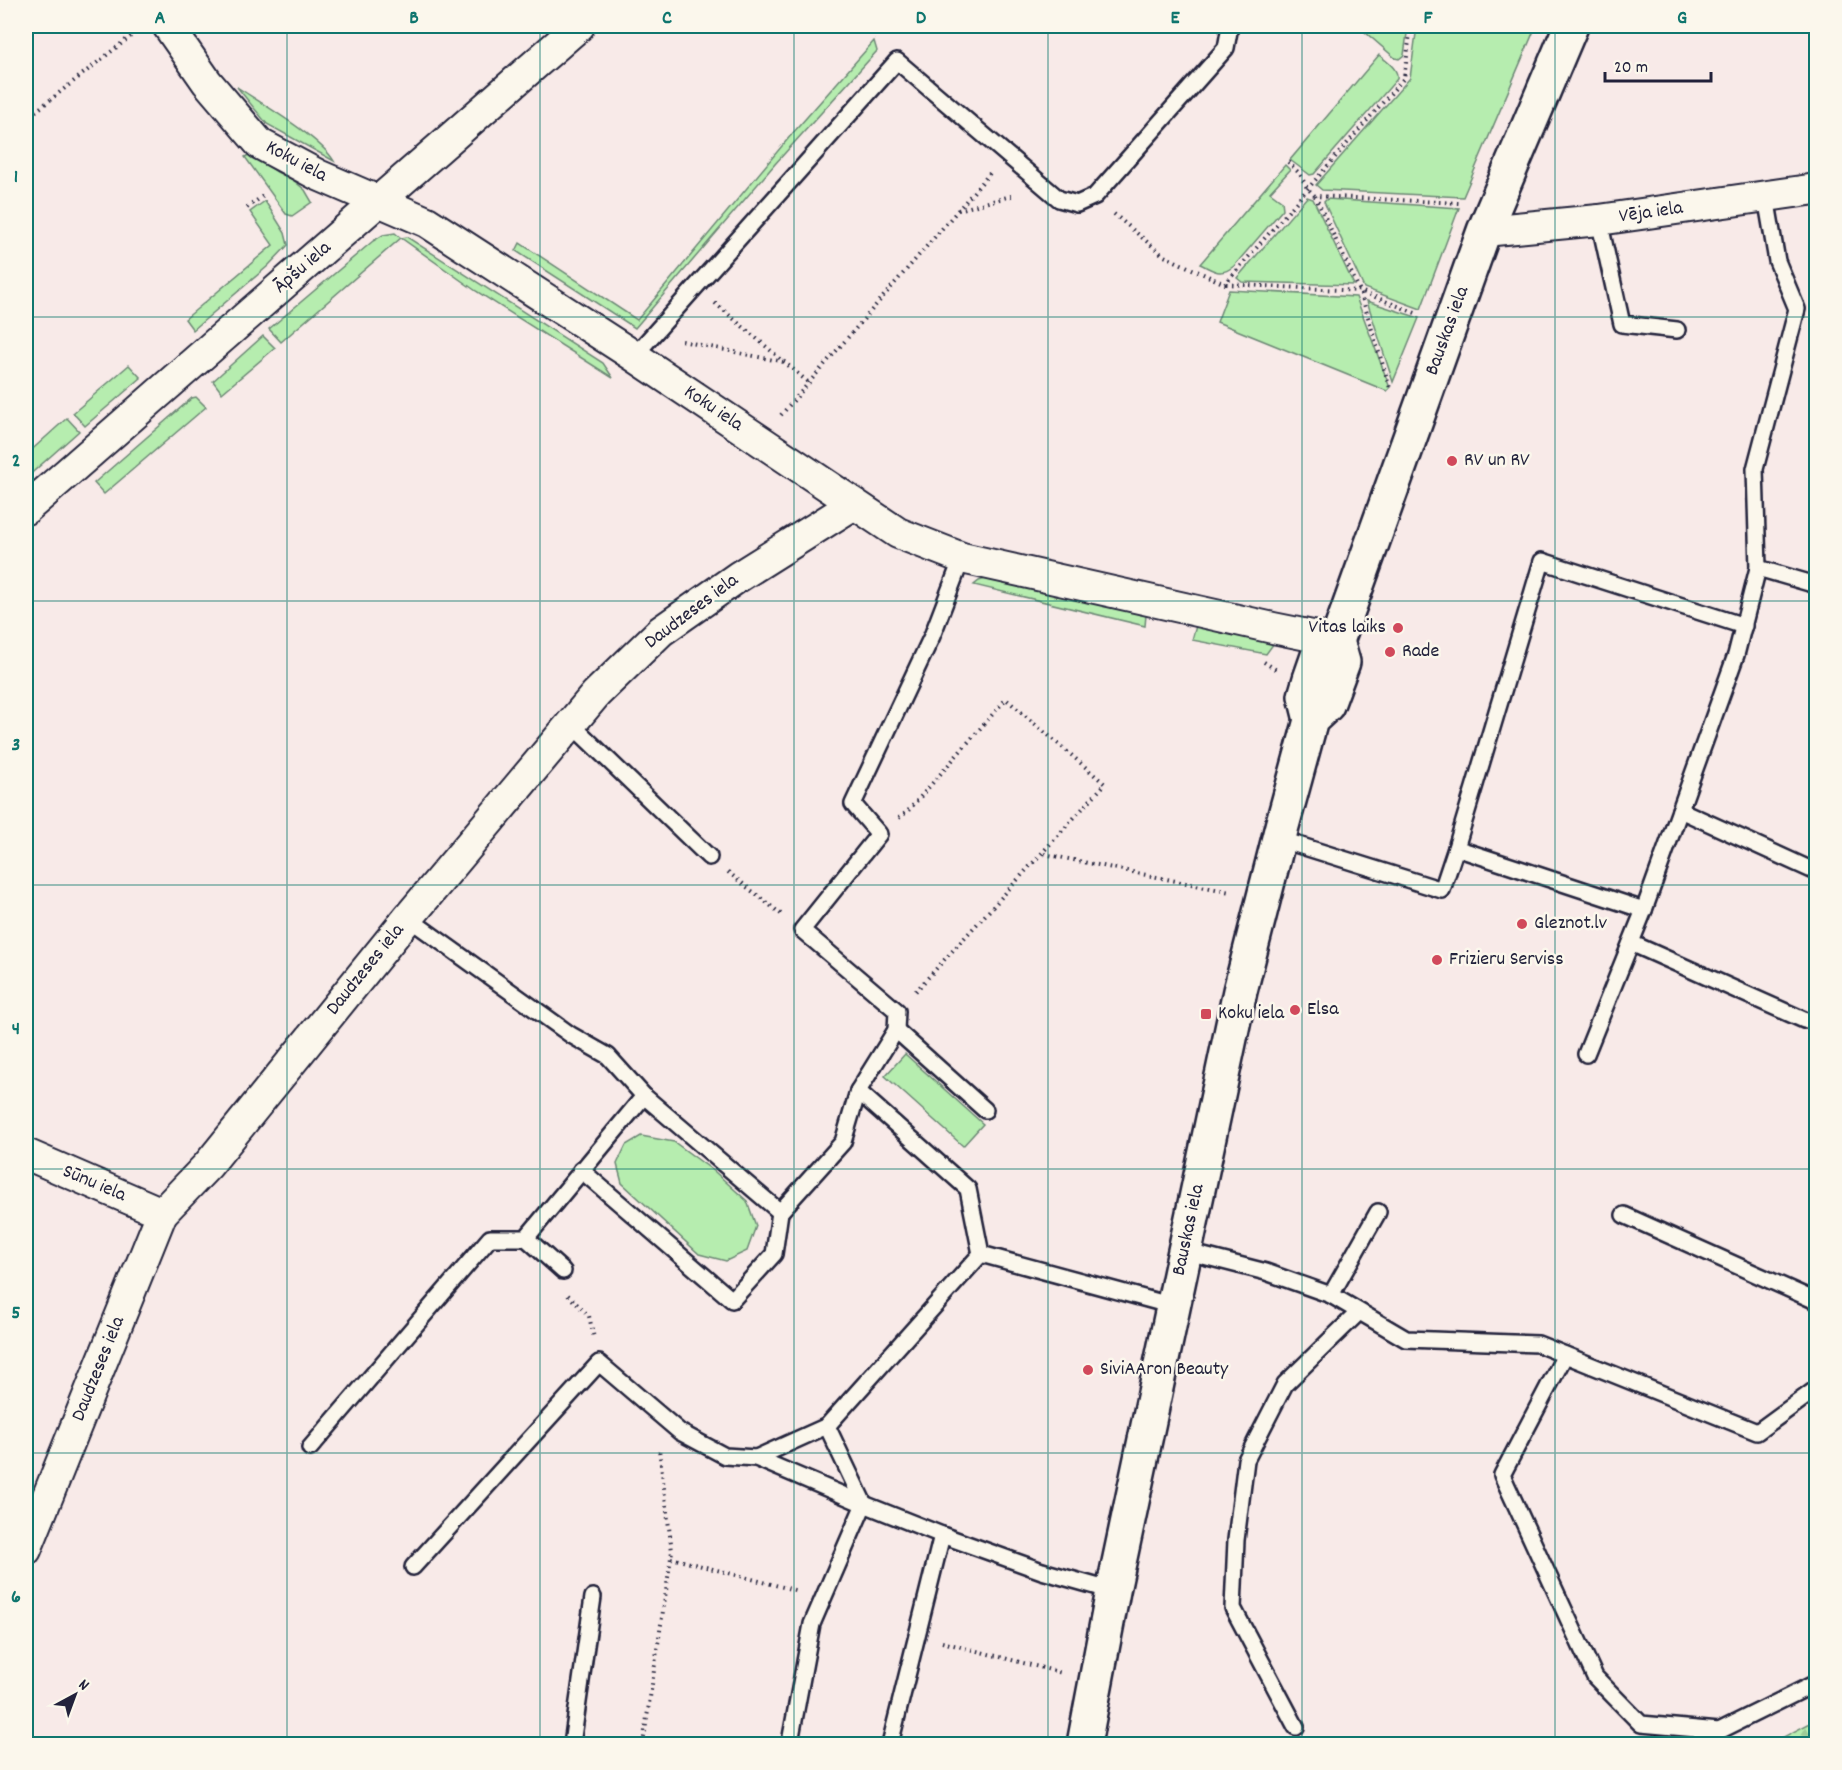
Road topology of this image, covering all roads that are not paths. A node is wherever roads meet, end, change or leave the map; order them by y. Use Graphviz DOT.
graph roads {
  1 [pos="168,26"];
  2 [pos="579,26"];
  3 [pos="1230,26"];
  4 [pos="1571,26"];
  5 [pos="1816,189"];
  6 [pos="1767,197"];
  7 [pos="378,201"];
  8 [pos="1599,220"];
  9 [pos="1484,231"];
  10 [pos="1677,330"];
  11 [pos="634,356"];
  12 [pos="854,504"];
  13 [pos="26,509"];
  14 [pos="962,558"];
  15 [pos="1758,568"];
  16 [pos="1816,585"];
  17 [pos="1744,626"];
  18 [pos="1337,641"];
  19 [pos="570,723"];
  20 [pos="1680,810"];
  21 [pos="1279,839"];
  22 [pos="1456,848"];
  23 [pos="709,857"];
  24 [pos="1816,872"];
  25 [pos="1644,910"];
  26 [pos="408,918"];
  27 [pos="1630,943"];
  28 [pos="1803,1020"];
  29 [pos="896,1030"];
  30 [pos="1586,1054"];
  31 [pos="858,1091"];
  32 [pos="644,1096"];
  33 [pos="985,1110"];
  34 [pos="26,1154"];
  35 [pos="581,1170"];
  36 [pos="780,1212"];
  37 [pos="1378,1212"];
  38 [pos="162,1213"];
  39 [pos="1624,1215"];
  40 [pos="526,1238"];
  41 [pos="1184,1251"];
  42 [pos="981,1254"];
  43 [pos="564,1271"];
  44 [pos="1331,1295"];
  45 [pos="1816,1301"];
  46 [pos="1173,1306"];
  47 [pos="1359,1312"];
  48 [pos="1565,1355"];
  49 [pos="1816,1389"];
  50 [pos="827,1426"];
  51 [pos="310,1448"];
  52 [pos="756,1458"];
  53 [pos="864,1504"];
  54 [pos="942,1535"];
  55 [pos="26,1550"];
  56 [pos="413,1567"];
  57 [pos="1113,1591"];
  58 [pos="593,1597"];
  59 [pos="1816,1683"];
  60 [pos="1296,1727"];
  61 [pos="572,1744"];
  62 [pos="793,1744"];
  63 [pos="890,1744"];
  64 [pos="1084,1744"];
  1 -- 7 [label="street, Koku iela"];
  2 -- 7 [label="street, Āpšu iela"];
  3 -- 11 [label="lane"];
  4 -- 9 [label="street, Bauskas iela"];
  5 -- 6 [label="street, Vēja iela"];
  6 -- 8 [label="street, Vēja iela"];
  6 -- 15 [label="lane"];
  7 -- 11 [label="street, Koku iela"];
  7 -- 13 [label="street, Āpšu iela"];
  8 -- 9 [label="street, Vēja iela"];
  8 -- 10 [label="lane"];
  9 -- 18 [label="street, Bauskas iela"];
  11 -- 12 [label="street, Koku iela"];
  12 -- 14 [label="street, Koku iela"];
  12 -- 19 [label="street, Daudzeses iela"];
  14 -- 18 [label="street, Koku iela"];
  14 -- 29 [label="lane"];
  15 -- 16 [label="lane"];
  15 -- 17 [label="lane"];
  17 -- 20 [label="lane"];
  17 -- 22 [label="lane"];
  18 -- 21 [label="street, Bauskas iela"];
  19 -- 23 [label="lane"];
  19 -- 26 [label="street, Daudzeses iela"];
  20 -- 24 [label="lane"];
  20 -- 25 [label="lane"];
  21 -- 22 [label="lane"];
  21 -- 41 [label="street, Bauskas iela"];
  22 -- 25 [label="lane"];
  25 -- 27 [label="lane"];
  26 -- 32 [label="lane"];
  26 -- 38 [label="street, Daudzeses iela"];
  27 -- 28 [label="lane"];
  27 -- 30 [label="lane"];
  29 -- 31 [label="lane"];
  29 -- 33 [label="lane"];
  31 -- 36 [label="lane"];
  31 -- 42 [label="lane"];
  32 -- 35 [label="lane"];
  32 -- 36 [label="lane"];
  34 -- 38 [label="street, Sūnu iela"];
  35 -- 36 [label="lane"];
  35 -- 40 [label="lane"];
  37 -- 44 [label="lane"];
  38 -- 55 [label="street, Daudzeses iela"];
  39 -- 45 [label="lane"];
  40 -- 43 [label="lane"];
  40 -- 51 [label="lane"];
  41 -- 44 [label="lane"];
  41 -- 46 [label="street, Bauskas iela"];
  42 -- 46 [label="lane"];
  42 -- 50 [label="lane"];
  44 -- 47 [label="lane"];
  46 -- 57 [label="street, Bauskas iela"];
  47 -- 48 [label="lane"];
  47 -- 60 [label="lane"];
  48 -- 49 [label="lane"];
  48 -- 59 [label="lane"];
  50 -- 52 [label="lane"];
  50 -- 53 [label="lane"];
  52 -- 53 [label="lane"];
  52 -- 56 [label="lane"];
  53 -- 54 [label="lane"];
  53 -- 62 [label="lane"];
  54 -- 57 [label="lane"];
  54 -- 63 [label="lane"];
  57 -- 64 [label="street, Bauskas iela"];
  58 -- 61 [label="lane"];
}
